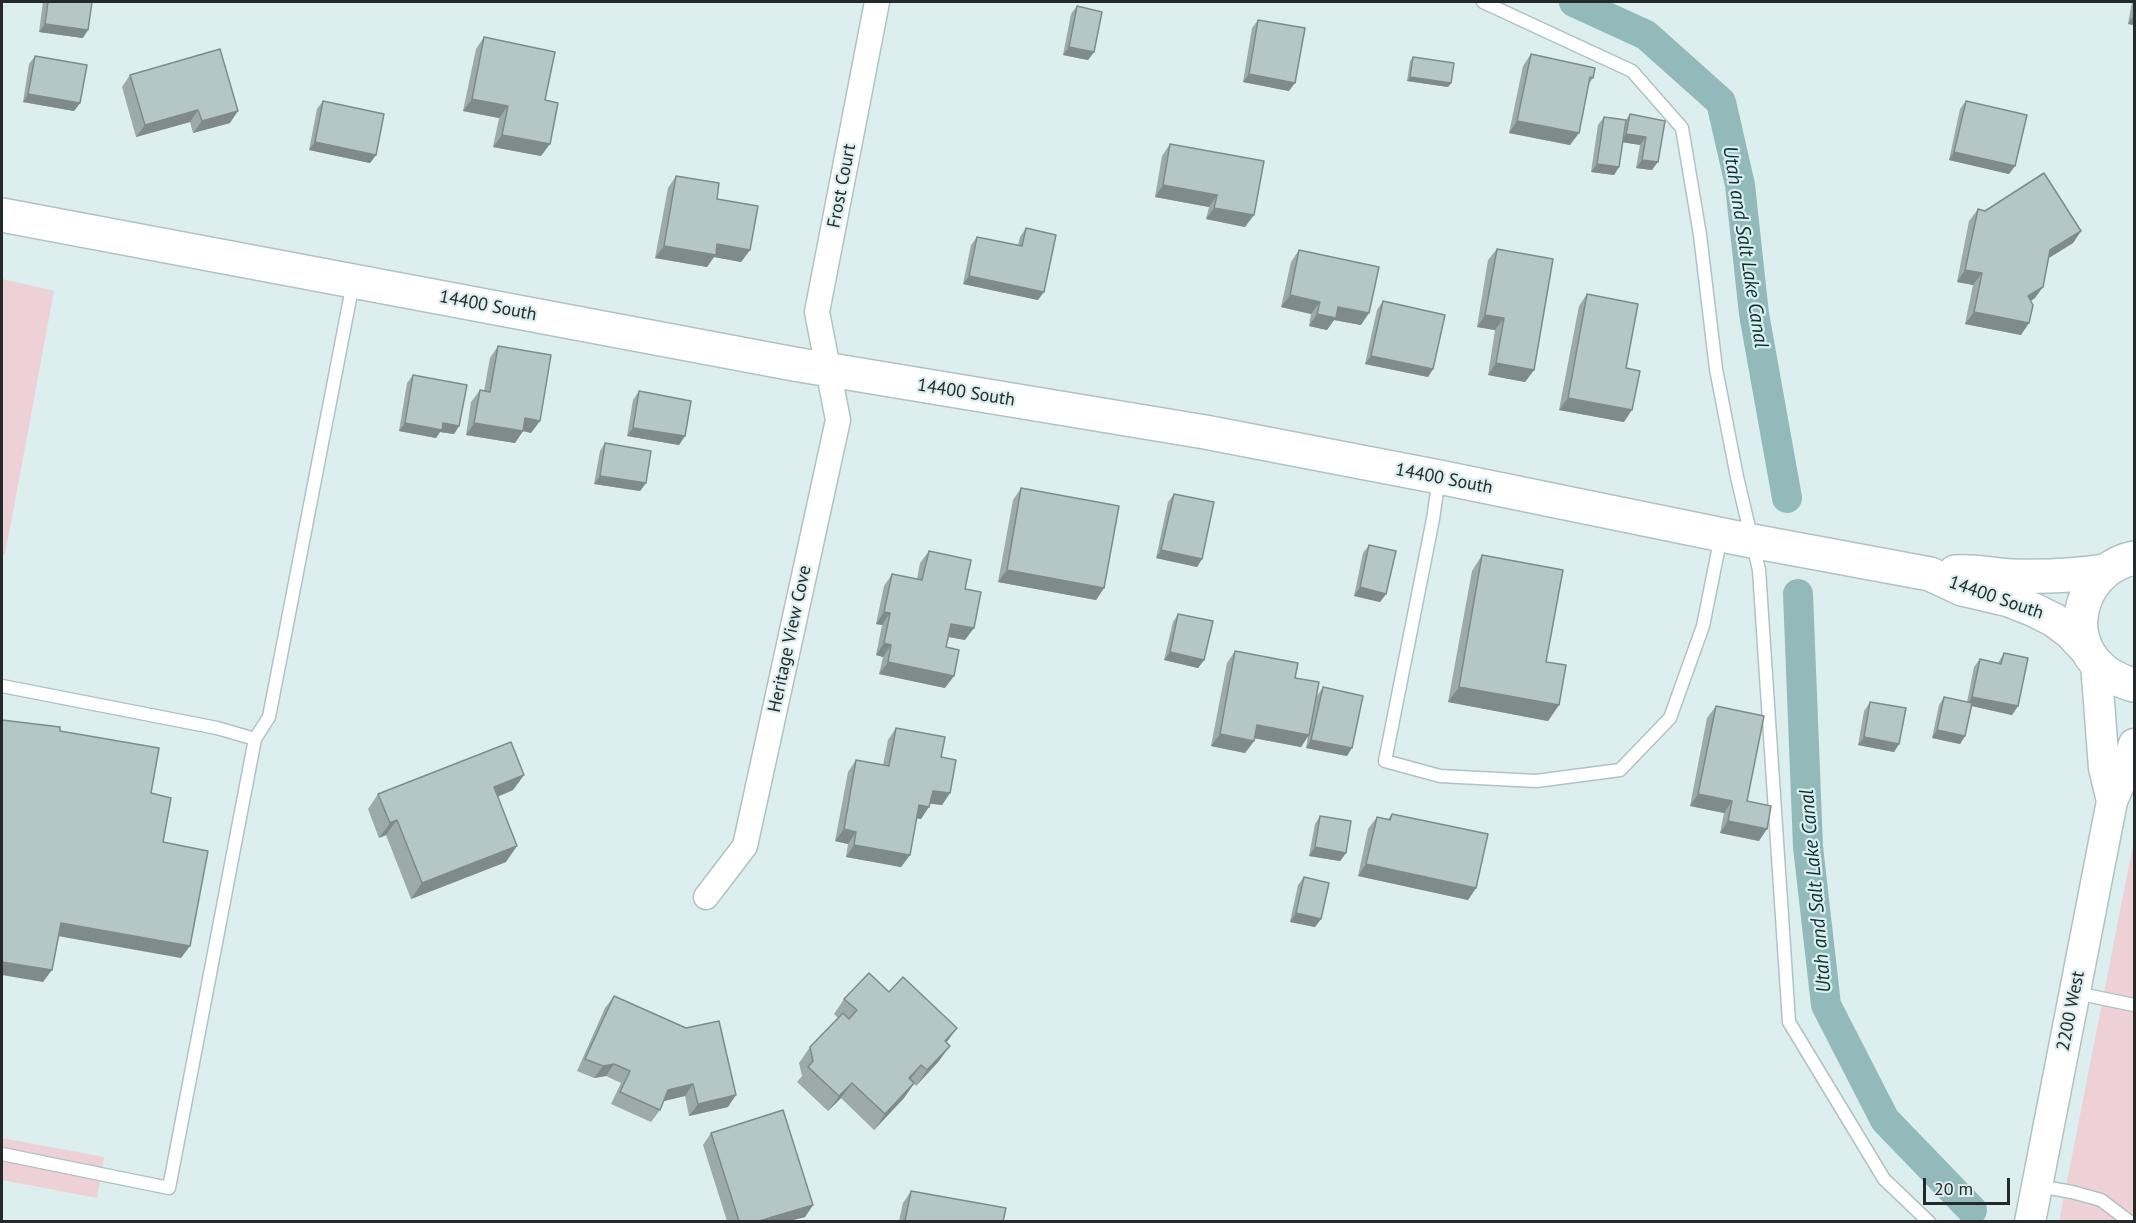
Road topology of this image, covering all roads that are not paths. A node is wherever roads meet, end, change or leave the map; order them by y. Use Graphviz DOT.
graph roads {
  1 [pos="877,2"];
  2 [pos="1483,2"];
  3 [pos="2,215"];
  4 [pos="353,281"];
  5 [pos="828,370"];
  6 [pos="1439,477"];
  7 [pos="1737,538"];
  8 [pos="2124,559"];
  9 [pos="1930,574"];
  10 [pos="2091,656"];
  11 [pos="2,686"];
  12 [pos="2134,686"];
  13 [pos="255,739"];
  14 [pos="2134,744"];
  15 [pos="2112,801"];
  16 [pos="706,897"];
  17 [pos="2075,993"];
  18 [pos="2134,1005"];
  19 [pos="2,1154"];
  20 [pos="2036,1185"];
  21 [pos="1929,1221"];
  22 [pos="2030,1221"];
  23 [pos="2130,1221"];
  1 -- 5 [label="street, Frost Court"];
  2 -- 7 [label="lane"];
  3 -- 4 [label="main road, 14400 South"];
  4 -- 5 [label="main road, 14400 South"];
  4 -- 13 [label="lane"];
  5 -- 6 [label="main road, 14400 South"];
  5 -- 16 [label="street, Heritage View Cove"];
  6 -- 7 [label="main road, 14400 South"];
  6 -- 7 [label="lane"];
  7 -- 9 [label="main road, 14400 South"];
  7 -- 21 [label="lane"];
  8 -- 9 [label="main road, 14400 South"];
  8 -- 10 [label="main road"];
  9 -- 10 [label="main road, 14400 South"];
  10 -- 12 [label="main road, 14400 South"];
  10 -- 15 [label="street, 2200 West"];
  11 -- 13 [label="lane"];
  13 -- 19 [label="lane"];
  14 -- 15 [label="street, 2200 West"];
  15 -- 17 [label="street, 2200 West"];
  17 -- 18 [label="lane"];
  17 -- 20 [label="street, 2200 West"];
  20 -- 22 [label="street, 2200 West"];
  20 -- 23 [label="lane"];
}
